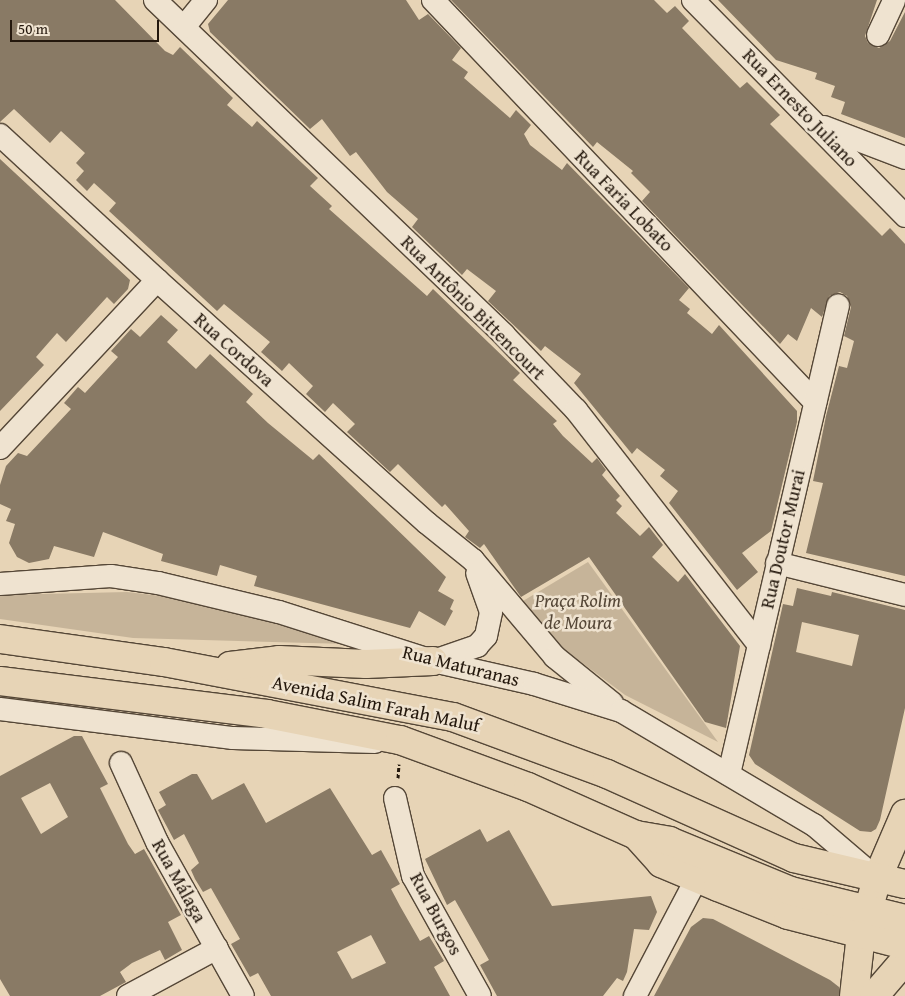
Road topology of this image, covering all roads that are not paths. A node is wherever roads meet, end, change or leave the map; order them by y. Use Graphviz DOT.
graph roads {
  1 [pos="155,0"];
  2 [pos="206,0"];
  3 [pos="433,0"];
  4 [pos="694,0"];
  5 [pos="894,0"];
  6 [pos="184,27"];
  7 [pos="878,35"];
  8 [pos="818,125"];
  9 [pos="0,134"];
  10 [pos="905,158"];
  11 [pos="905,216"];
  12 [pos="157,280"];
  13 [pos="838,304"];
  14 [pos="815,402"];
  15 [pos="0,448"];
  16 [pos="473,560"];
  17 [pos="777,563"];
  18 [pos="3,578"];
  19 [pos="905,595"];
  20 [pos="0,639"];
  21 [pos="759,645"];
  22 [pos="433,662"];
  23 [pos="209,671"];
  24 [pos="0,681"];
  25 [pos="0,709"];
  26 [pos="621,711"];
  27 [pos="401,741"];
  28 [pos="121,763"];
  29 [pos="729,774"];
  30 [pos="396,798"];
  31 [pos="905,814"];
  32 [pos="636,835"];
  33 [pos="697,878"];
  34 [pos="877,878"];
  35 [pos="905,884"];
  36 [pos="905,919"];
  37 [pos="864,923"];
  38 [pos="905,945"];
  39 [pos="217,948"];
  40 [pos="905,960"];
  41 [pos="128,996"];
  42 [pos="243,996"];
  43 [pos="480,996"];
  44 [pos="635,996"];
  45 [pos="854,996"];
  46 [pos="874,996"];
  1 -- 6 [label="street, Rua Antônio Bittencourt"];
  2 -- 6 [label="street"];
  3 -- 14 [label="street, Rua Faria Lobato"];
  4 -- 8 [label="street, Rua Ernesto Juliano"];
  5 -- 7 [label="street"];
  6 -- 21 [label="street, Rua Antônio Bittencourt"];
  8 -- 10 [label="street"];
  8 -- 11 [label="street, Rua Ernesto Juliano"];
  9 -- 12 [label="street, Rua Cordova"];
  12 -- 15 [label="street"];
  12 -- 16 [label="street, Rua Cordova"];
  13 -- 14 [label="street, Rua Doutor Murai"];
  14 -- 17 [label="street, Rua Doutor Murai"];
  16 -- 22 [label="street"];
  16 -- 26 [label="street, Rua Cordova"];
  17 -- 19 [label="street"];
  17 -- 21 [label="street, Rua Doutor Murai"];
  18 -- 22 [label="street, Rua Maturanas"];
  20 -- 23 [label="main road, Avenida Salim Farah Maluf"];
  21 -- 29 [label="street, Rua Doutor Murai"];
  22 -- 23 [label="main road"];
  22 -- 26 [label="street, Rua Maturanas"];
  23 -- 34 [label="main road, Avenida Salim Farah Maluf"];
  24 -- 27 [label="main road, Avenida Salim Farah Maluf"];
  25 -- 27 [label="street, Avenida Salim Farah Maluf"];
  26 -- 29 [label="street, Rua Maturanas"];
  27 -- 32 [label="main road, Avenida Salim Farah Maluf"];
  28 -- 39 [label="street, Rua Málaga"];
  29 -- 34 [label="street, Rua Maturanas"];
  30 -- 43 [label="street, Rua Burgos"];
  31 -- 34 [label="main road"];
  32 -- 33 [label="main road, Avenida Salim Farah Maluf"];
  32 -- 37 [label="main road"];
  33 -- 37 [label="main road, Avenida Salim Farah Maluf"];
  33 -- 44 [label="street"];
  34 -- 35 [label="main road, Avenida Salim Farah Maluf"];
  34 -- 37 [label="main road"];
  36 -- 37 [label="main road"];
  37 -- 38 [label="main road, Avenida Salim Farah Maluf"];
  37 -- 45 [label="main road"];
  39 -- 41 [label="street"];
  39 -- 42 [label="street, Rua Málaga"];
  40 -- 46 [label="main road"];
}
